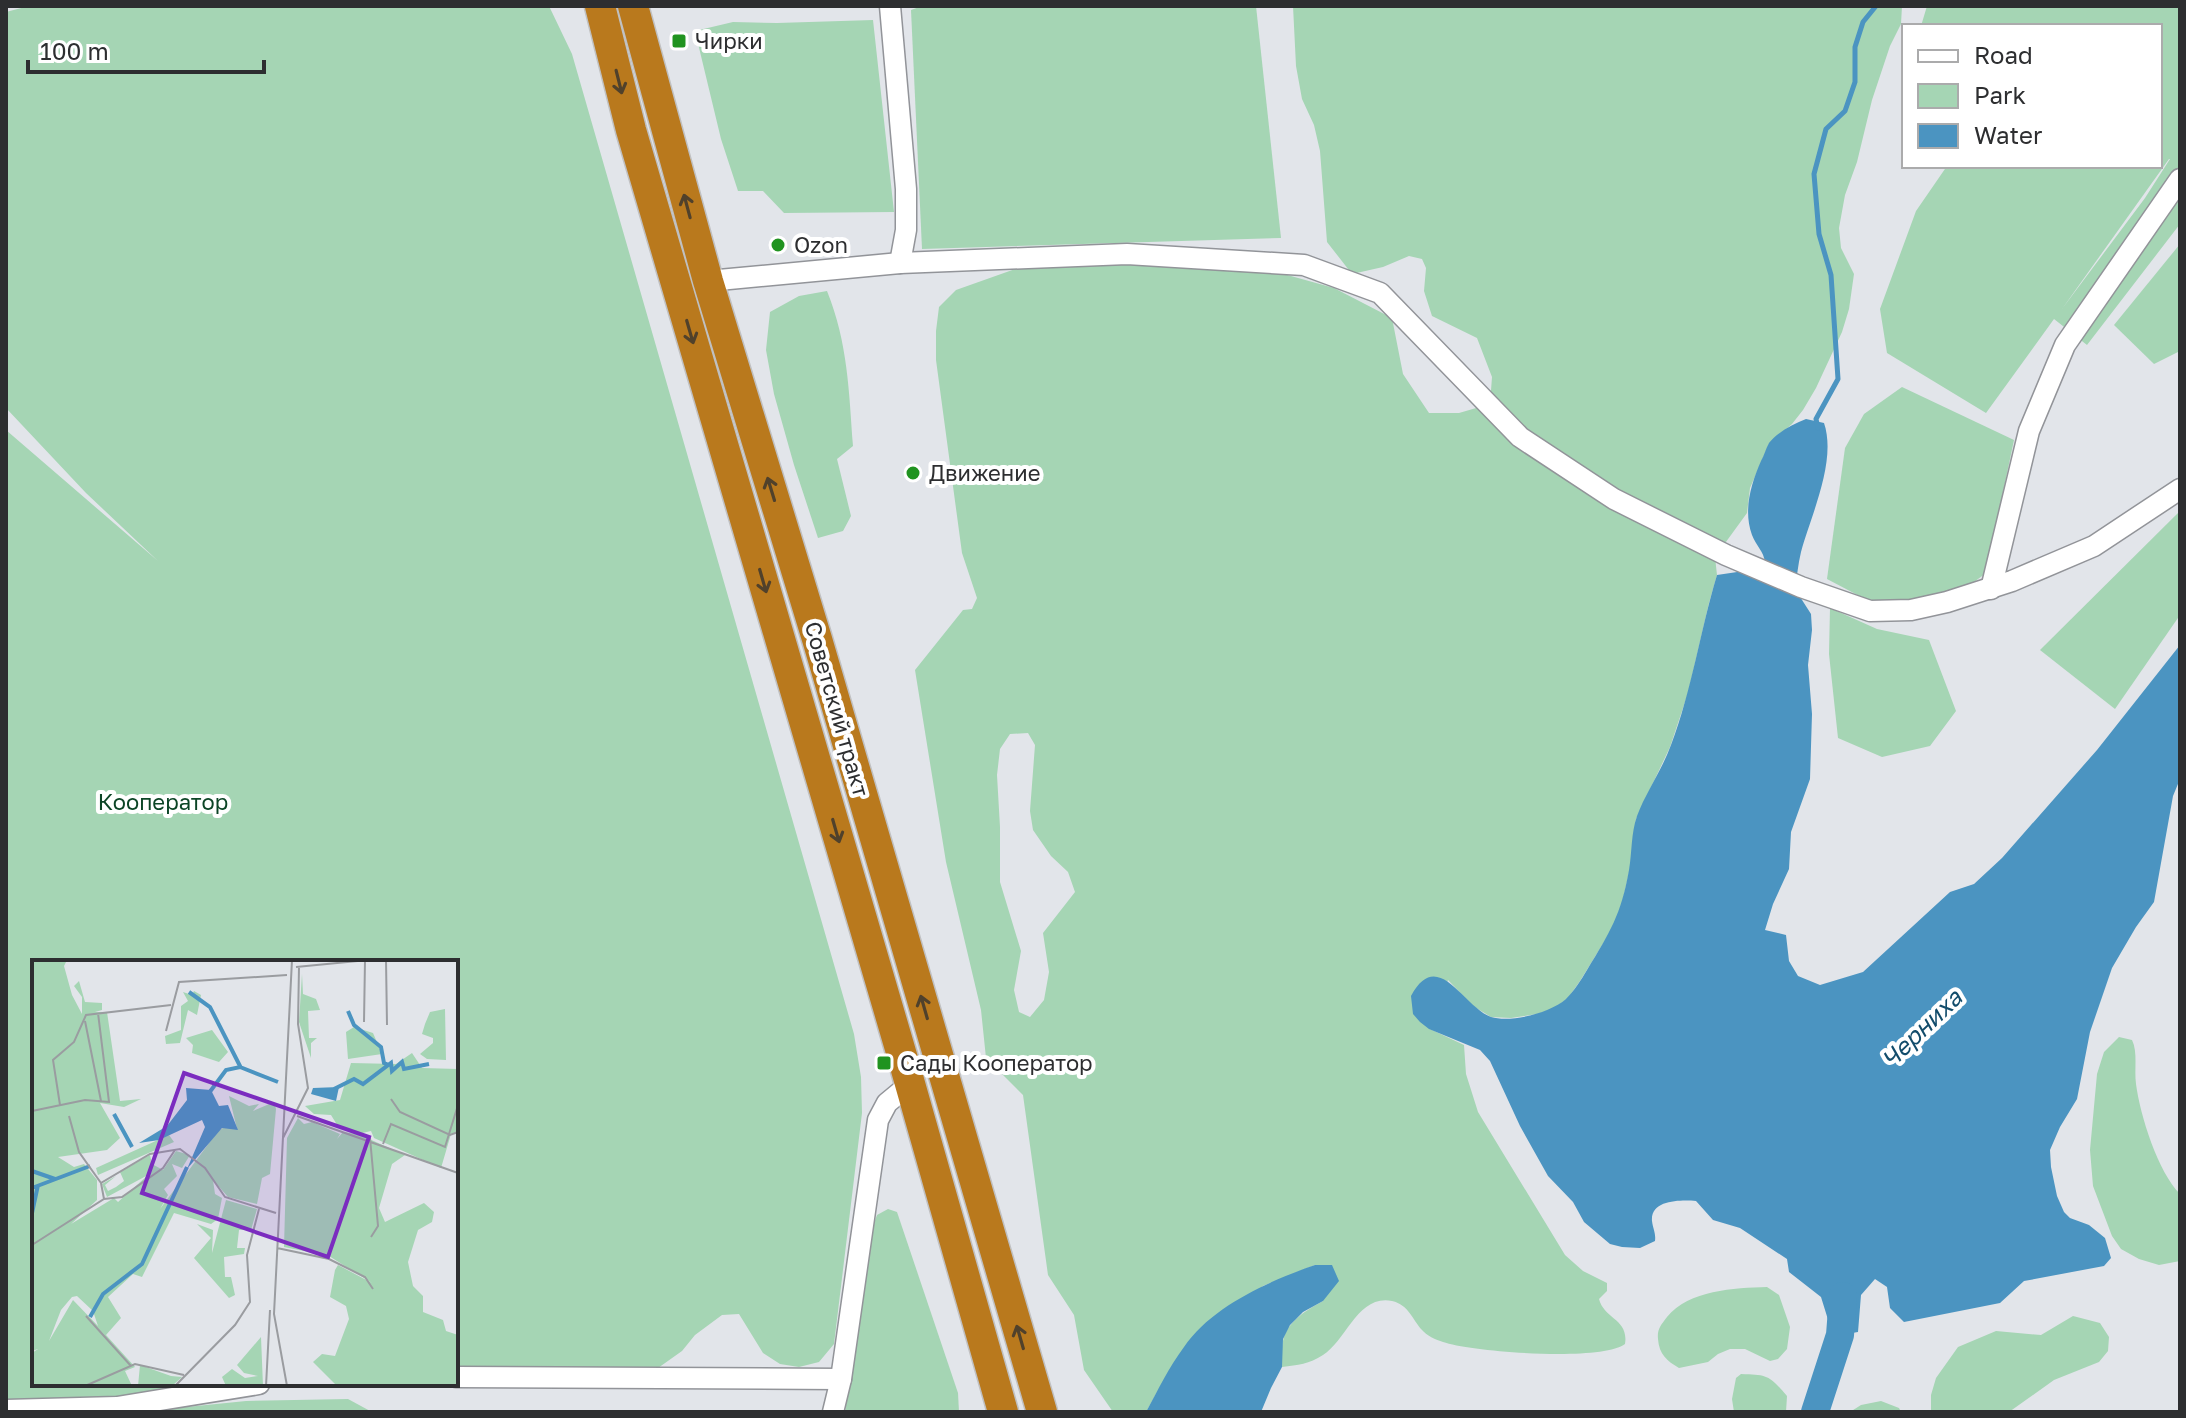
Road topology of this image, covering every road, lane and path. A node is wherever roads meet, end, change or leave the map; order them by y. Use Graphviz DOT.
graph roads {
  1 [pos="600,6"];
  2 [pos="633,6"];
  3 [pos="890,6"];
  4 [pos="2180,179"];
  5 [pos="900,263"];
  6 [pos="708,281"];
  7 [pos="2180,489"];
  8 [pos="1991,589"];
  9 [pos="910,1084"];
  10 [pos="458,1377"];
  11 [pos="841,1379"];
  12 [pos="247,1386"];
  13 [pos="6,1410"];
  14 [pos="833,1412"];
  15 [pos="1003,1412"];
  16 [pos="1042,1412"];
  1 -- 9 [label="highway, Советский тракт, one-way"];
  6 -- 2 [label="highway, Советский тракт, one-way"];
  3 -- 5 [label="street"];
  4 -- 8 [label="street"];
  5 -- 6 [label="street"];
  5 -- 8 [label="street"];
  16 -- 6 [label="highway, Советский тракт, one-way"];
  7 -- 8 [label="street"];
  9 -- 11 [label="street"];
  9 -- 15 [label="highway, Советский тракт"];
  10 -- 11 [label="street"];
  11 -- 14 [label="street"];
  12 -- 13 [label="street"];
}
